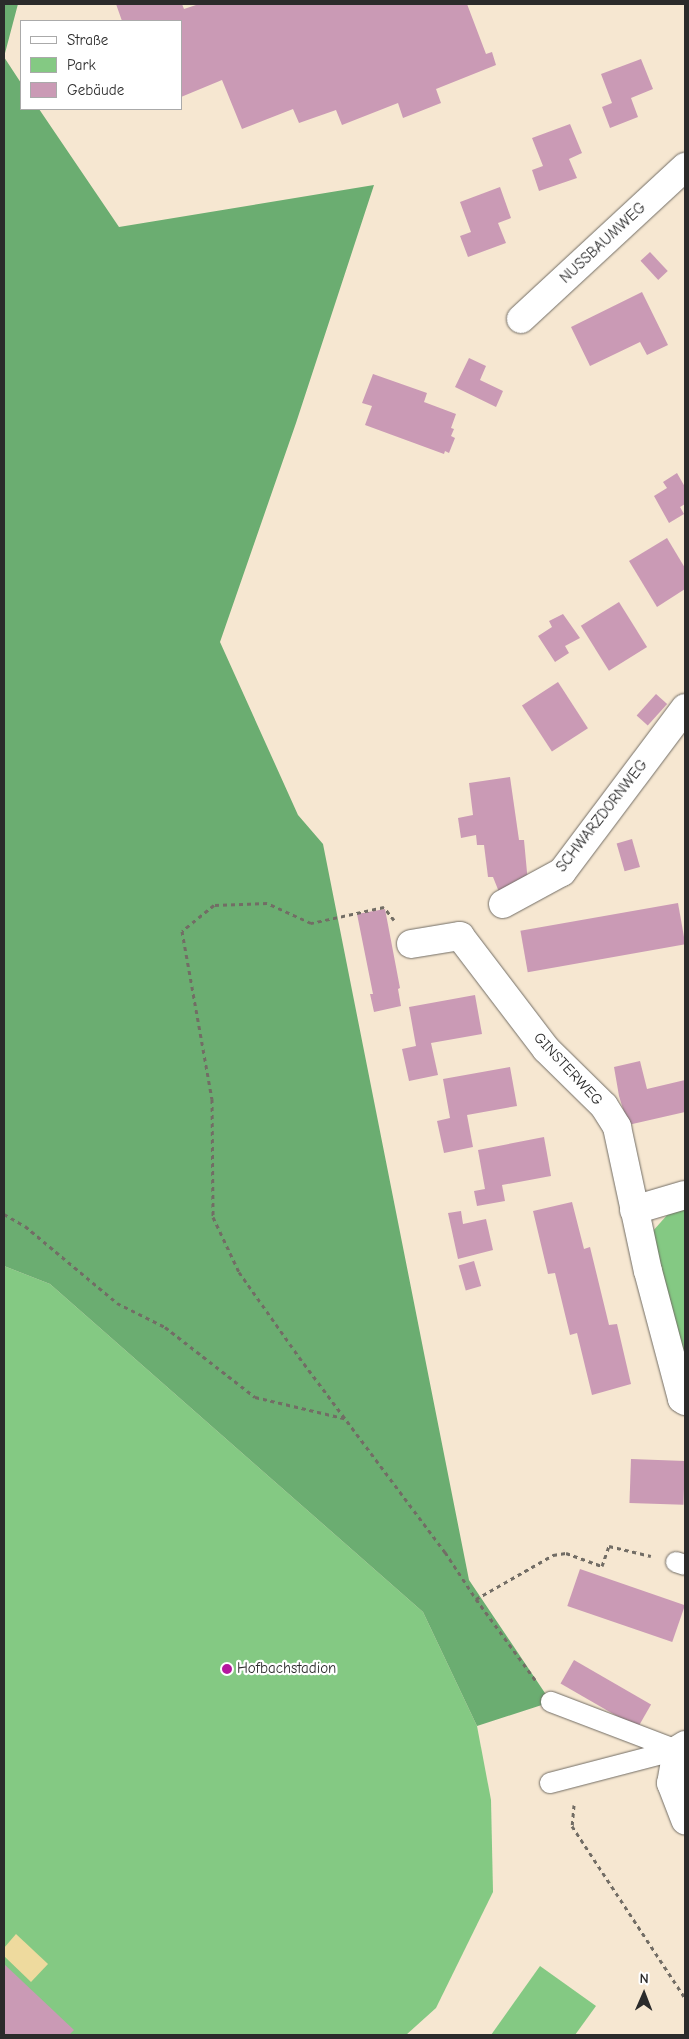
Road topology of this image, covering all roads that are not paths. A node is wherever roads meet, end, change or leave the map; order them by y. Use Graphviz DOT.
graph roads {
  1 [pos="685,167"];
  2 [pos="521,319"];
  3 [pos="685,708"];
  4 [pos="502,904"];
  5 [pos="411,944"];
  6 [pos="685,1195"];
  7 [pos="634,1210"];
  8 [pos="685,1401"];
  9 [pos="551,1702"];
  10 [pos="681,1748"];
  11 [pos="550,1783"];
  12 [pos="685,1820"];
  1 -- 2 [label="street, NUSSBAUMWEG"];
  3 -- 4 [label="street, SCHWARZDORNWEG"];
  5 -- 7 [label="street, GINSTERWEG"];
  6 -- 7 [label="street"];
  7 -- 8 [label="street, GINSTERWEG"];
  9 -- 10 [label="lane"];
  10 -- 11 [label="lane"];
  10 -- 12 [label="street"];
}
